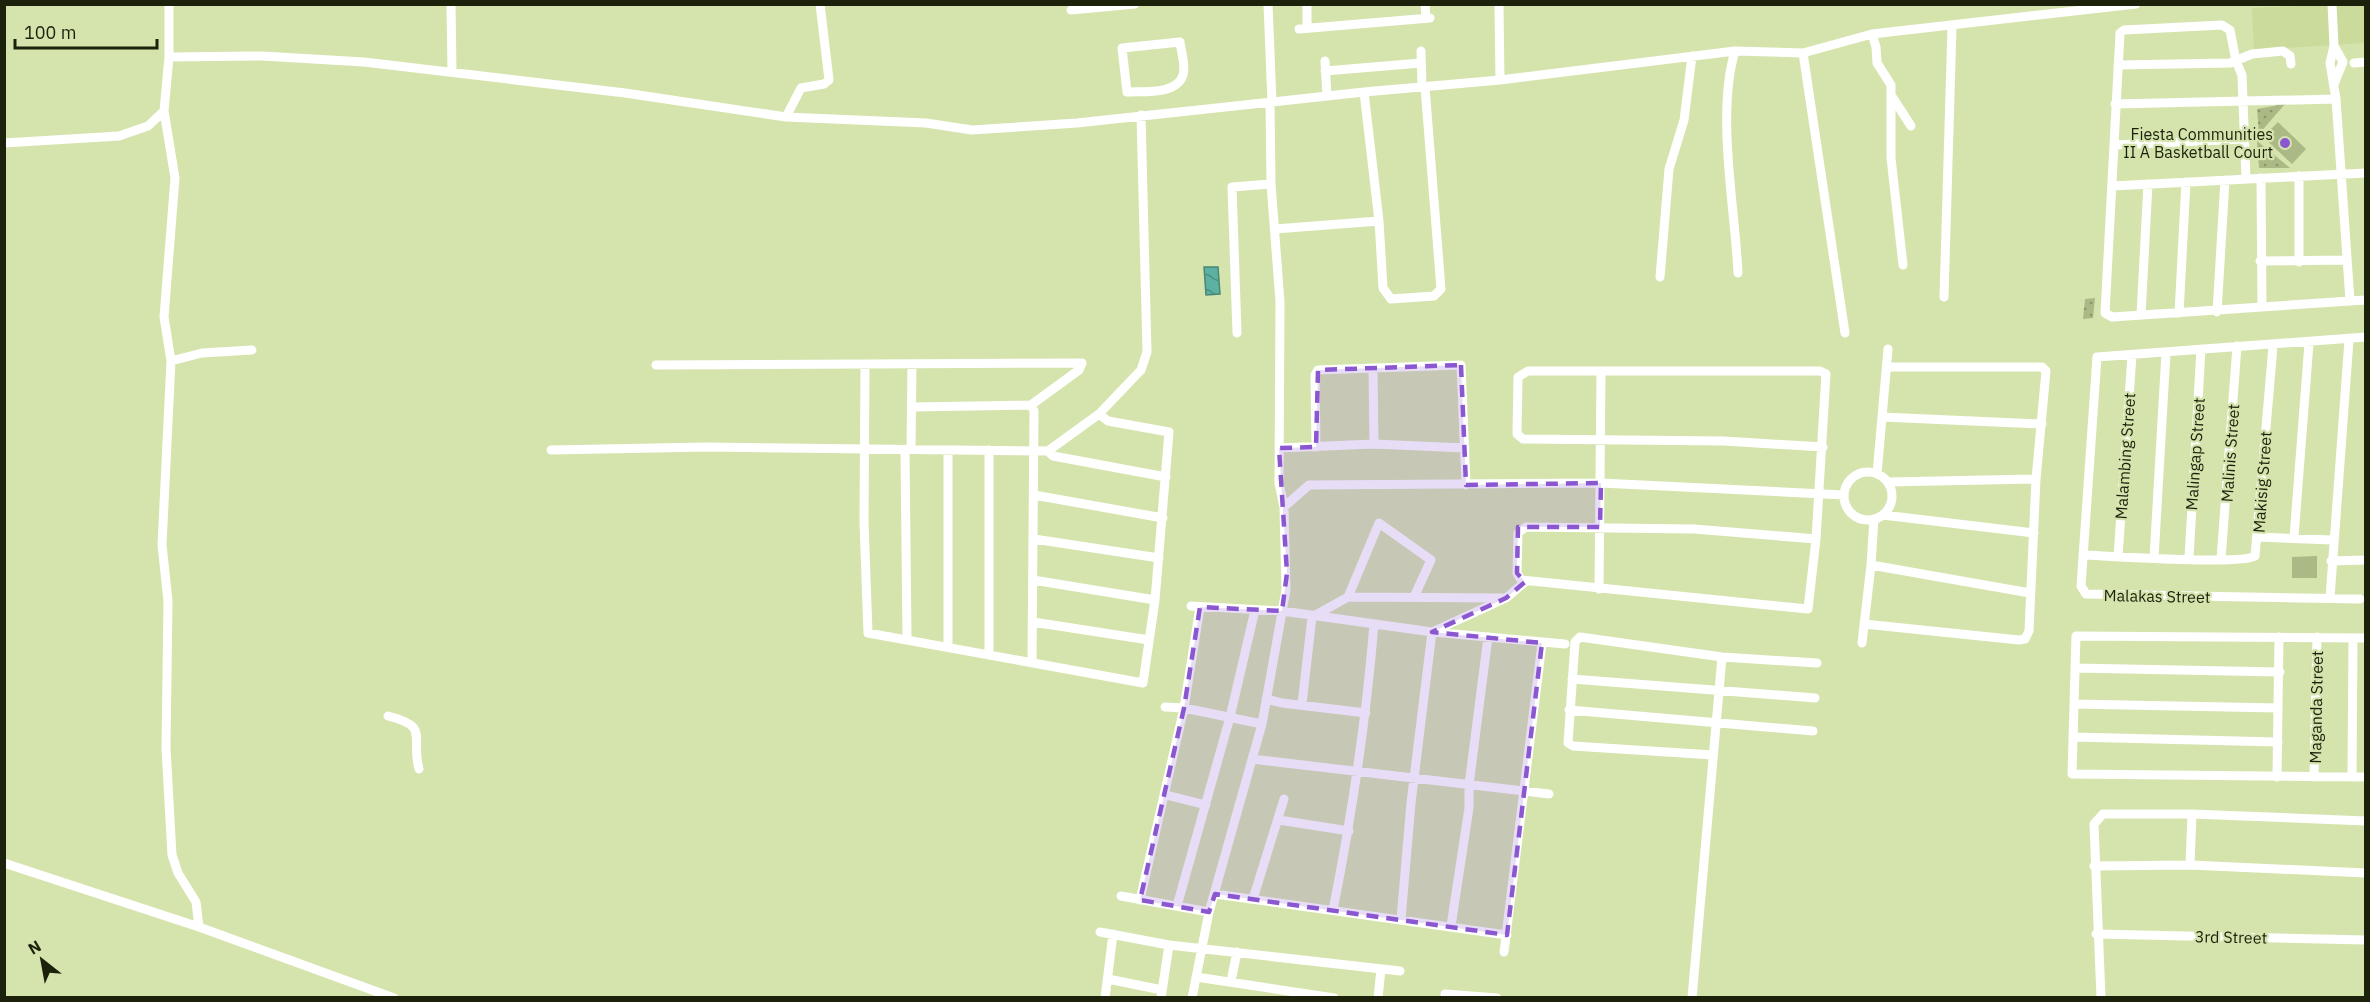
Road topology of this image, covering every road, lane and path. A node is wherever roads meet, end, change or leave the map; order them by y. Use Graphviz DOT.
graph roads {
  1 [pos="169,4"];
  2 [pos="451,4"];
  3 [pos="820,4"];
  4 [pos="1135,4"];
  5 [pos="1268,4"];
  6 [pos="1307,4"];
  7 [pos="1425,4"];
  8 [pos="1499,4"];
  9 [pos="2136,4"];
  10 [pos="2332,4"];
  11 [pos="1073,8"];
  12 [pos="1952,27"];
  13 [pos="1872,34"];
  14 [pos="1180,42"];
  15 [pos="1421,51"];
  16 [pos="1735,51"];
  17 [pos="1803,53"];
  18 [pos="1692,56"];
  19 [pos="169,57"];
  20 [pos="2236,61"];
  21 [pos="2366,62"];
  22 [pos="1421,63"];
  23 [pos="2354,63"];
  24 [pos="2291,64"];
  25 [pos="2118,65"];
  26 [pos="452,72"];
  27 [pos="1500,80"];
  28 [pos="1424,87"];
  29 [pos="1364,92"];
  30 [pos="1327,96"];
  31 [pos="1893,98"];
  32 [pos="2245,99"];
  33 [pos="2336,99"];
  34 [pos="1271,102"];
  35 [pos="2115,104"];
  36 [pos="164,111"];
  37 [pos="1141,115"];
  38 [pos="786,117"];
  39 [pos="1911,126"];
  40 [pos="2245,139"];
  41 [pos="4,143"];
  42 [pos="2114,145"];
  43 [pos="2366,172"];
  44 [pos="2341,174"];
  45 [pos="2299,176"];
  46 [pos="2261,178"];
  47 [pos="2246,179"];
  48 [pos="2225,180"];
  49 [pos="2186,182"];
  50 [pos="1271,184"];
  51 [pos="2148,184"];
  52 [pos="2112,186"];
  53 [pos="1379,221"];
  54 [pos="1275,229"];
  55 [pos="2347,260"];
  56 [pos="2260,261"];
  57 [pos="2299,262"];
  58 [pos="1903,265"];
  59 [pos="1738,273"];
  60 [pos="1660,277"];
  61 [pos="1944,297"];
  62 [pos="2366,300"];
  63 [pos="2349,301"];
  64 [pos="2262,307"];
  65 [pos="2217,312"];
  66 [pos="2179,313"];
  67 [pos="2141,315"];
  68 [pos="1237,333"];
  69 [pos="1845,333"];
  70 [pos="2366,337"];
  71 [pos="2349,339"];
  72 [pos="2309,343"];
  73 [pos="2237,346"];
  74 [pos="2273,346"];
  75 [pos="1888,349"];
  76 [pos="2201,349"];
  77 [pos="252,350"];
  78 [pos="2166,353"];
  79 [pos="2132,355"];
  80 [pos="171,361"];
  81 [pos="912,364"];
  82 [pos="656,365"];
  83 [pos="865,365"];
  84 [pos="1887,366"];
  85 [pos="1373,368"];
  86 [pos="1600,372"];
  87 [pos="1031,405"];
  88 [pos="912,406"];
  89 [pos="1099,414"];
  90 [pos="1882,417"];
  91 [pos="2042,424"];
  92 [pos="1601,441"];
  93 [pos="1374,444"];
  94 [pos="1316,447"];
  95 [pos="1823,447"];
  96 [pos="865,448"];
  97 [pos="1279,448"];
  98 [pos="1465,448"];
  99 [pos="908,449"];
  100 [pos="551,450"];
  101 [pos="948,450"];
  102 [pos="989,450"];
  103 [pos="1035,451"];
  104 [pos="1048,451"];
  105 [pos="1877,474"];
  106 [pos="1166,477"];
  107 [pos="2036,479"];
  108 [pos="1888,482"];
  109 [pos="1600,483"];
  110 [pos="1466,485"];
  111 [pos="1818,494"];
  112 [pos="1034,495"];
  113 [pos="1844,495"];
  114 [pos="1284,507"];
  115 [pos="1883,515"];
  116 [pos="1163,518"];
  117 [pos="1874,519"];
  118 [pos="1600,527"];
  119 [pos="2034,533"];
  120 [pos="2258,537"];
  121 [pos="2294,537"];
  122 [pos="1034,539"];
  123 [pos="1816,539"];
  124 [pos="2332,540"];
  125 [pos="2085,555"];
  126 [pos="2118,557"];
  127 [pos="1159,558"];
  128 [pos="2154,558"];
  129 [pos="2188,558"];
  130 [pos="2221,559"];
  131 [pos="2366,560"];
  132 [pos="2331,561"];
  133 [pos="1872,566"];
  134 [pos="1033,580"];
  135 [pos="1525,582"];
  136 [pos="1599,589"];
  137 [pos="2030,593"];
  138 [pos="1348,597"];
  139 [pos="1414,597"];
  140 [pos="1506,598"];
  141 [pos="2330,598"];
  142 [pos="2364,599"];
  143 [pos="1155,600"];
  144 [pos="1255,610"];
  145 [pos="1282,611"];
  146 [pos="1312,617"];
  147 [pos="1033,622"];
  148 [pos="1374,624"];
  149 [pos="1864,624"];
  150 [pos="1432,632"];
  151 [pos="1488,637"];
  152 [pos="2279,637"];
  153 [pos="2317,637"];
  154 [pos="907,638"];
  155 [pos="2353,638"];
  156 [pos="2366,638"];
  157 [pos="1149,640"];
  158 [pos="1542,643"];
  159 [pos="1862,643"];
  160 [pos="1565,644"];
  161 [pos="948,647"];
  162 [pos="989,655"];
  163 [pos="1722,657"];
  164 [pos="1032,662"];
  165 [pos="1817,663"];
  166 [pos="2075,668"];
  167 [pos="2280,672"];
  168 [pos="1572,679"];
  169 [pos="1720,690"];
  170 [pos="1815,698"];
  171 [pos="1266,699"];
  172 [pos="1302,704"];
  173 [pos="2074,704"];
  174 [pos="1165,707"];
  175 [pos="1184,708"];
  176 [pos="2278,708"];
  177 [pos="1569,710"];
  178 [pos="1366,713"];
  179 [pos="388,716"];
  180 [pos="1230,717"];
  181 [pos="1716,723"];
  182 [pos="1262,724"];
  183 [pos="1813,731"];
  184 [pos="2073,737"];
  185 [pos="2278,742"];
  186 [pos="1713,755"];
  187 [pos="1252,759"];
  188 [pos="419,769"];
  189 [pos="1358,771"];
  190 [pos="2277,777"];
  191 [pos="2314,777"];
  192 [pos="2352,777"];
  193 [pos="2366,777"];
  194 [pos="1414,778"];
  195 [pos="1469,785"];
  196 [pos="1523,791"];
  197 [pos="1549,794"];
  198 [pos="1166,795"];
  199 [pos="1284,799"];
  200 [pos="1206,805"];
  201 [pos="2192,814"];
  202 [pos="1279,820"];
  203 [pos="2366,821"];
  204 [pos="1349,831"];
  205 [pos="4,863"];
  206 [pos="2190,865"];
  207 [pos="2094,866"];
  208 [pos="2366,873"];
  209 [pos="1215,894"];
  210 [pos="1121,896"];
  211 [pos="1253,899"];
  212 [pos="1140,900"];
  213 [pos="1178,906"];
  214 [pos="1333,910"];
  215 [pos="1209,912"];
  216 [pos="1401,919"];
  217 [pos="1451,926"];
  218 [pos="199,927"];
  219 [pos="1100,932"];
  220 [pos="1113,934"];
  221 [pos="2096,934"];
  222 [pos="1507,935"];
  223 [pos="2366,940"];
  224 [pos="1169,945"];
  225 [pos="1201,948"];
  226 [pos="1237,952"];
  227 [pos="1504,952"];
  228 [pos="1381,969"];
  229 [pos="1400,971"];
  230 [pos="1196,976"];
  231 [pos="1108,979"];
  232 [pos="1231,981"];
  233 [pos="1271,987"];
  234 [pos="1162,994"];
  235 [pos="1445,994"];
  236 [pos="394,998"];
  237 [pos="1105,998"];
  238 [pos="1192,998"];
  239 [pos="1269,998"];
  240 [pos="1334,998"];
  241 [pos="1378,998"];
  242 [pos="1497,998"];
  243 [pos="1692,998"];
  244 [pos="2101,998"];
  1 -- 19 [label="street"];
  2 -- 26 [label="street"];
  3 -- 38 [label="street"];
  4 -- 11 [label="street"];
  5 -- 34 [label="street"];
  6 -- 7 [label="street"];
  8 -- 27 [label="street"];
  9 -- 12 [label="street"];
  10 -- 33 [label="street"];
  12 -- 13 [label="street"];
  12 -- 61 [label="street"];
  13 -- 17 [label="street"];
  13 -- 31 [label="street"];
  14 -- 14 [label="street"];
  15 -- 22 [label="street"];
  16 -- 17 [label="street"];
  16 -- 18 [label="street"];
  16 -- 59 [label="street"];
  17 -- 69 [label="street"];
  18 -- 27 [label="street"];
  18 -- 60 [label="street"];
  19 -- 26 [label="street"];
  19 -- 36 [label="street"];
  20 -- 24 [label="street"];
  20 -- 25 [label="street"];
  20 -- 25 [label="street"];
  20 -- 32 [label="street"];
  21 -- 23 [label="street"];
  22 -- 28 [label="street"];
  22 -- 30 [label="street"];
  25 -- 35 [label="street"];
  26 -- 38 [label="street"];
  27 -- 28 [label="street"];
  28 -- 29 [label="street"];
  28 -- 53 [label="street"];
  29 -- 30 [label="street"];
  29 -- 53 [label="street"];
  30 -- 34 [label="street"];
  31 -- 39 [label="street"];
  31 -- 58 [label="street"];
  32 -- 33 [label="street"];
  32 -- 35 [label="street"];
  32 -- 40 [label="street"];
  33 -- 44 [label="street"];
  34 -- 37 [label="street"];
  34 -- 50 [label="street"];
  35 -- 42 [label="street"];
  36 -- 41 [label="street"];
  36 -- 80 [label="street"];
  37 -- 38 [label="street"];
  37 -- 89 [label="street"];
  40 -- 42 [label="street"];
  40 -- 47 [label="street"];
  42 -- 52 [label="street"];
  43 -- 44 [label="street"];
  44 -- 45 [label="street"];
  44 -- 55 [label="street"];
  45 -- 46 [label="street"];
  45 -- 57 [label="street"];
  46 -- 47 [label="street"];
  46 -- 56 [label="street"];
  47 -- 48 [label="street"];
  48 -- 49 [label="street"];
  48 -- 65 [label="street"];
  49 -- 51 [label="street"];
  49 -- 66 [label="street"];
  50 -- 54 [label="street"];
  50 -- 68 [label="street"];
  51 -- 52 [label="street"];
  51 -- 67 [label="street"];
  52 -- 67 [label="street"];
  53 -- 54 [label="street"];
  54 -- 97 [label="street"];
  55 -- 57 [label="street"];
  55 -- 63 [label="street"];
  56 -- 57 [label="street"];
  56 -- 64 [label="street"];
  62 -- 63 [label="street"];
  63 -- 64 [label="street"];
  64 -- 65 [label="street"];
  65 -- 66 [label="street"];
  66 -- 67 [label="street"];
  70 -- 71 [label="street"];
  71 -- 72 [label="street"];
  71 -- 124 [label="street"];
  72 -- 74 [label="street"];
  72 -- 121 [label="street"];
  73 -- 74 [label="street"];
  73 -- 76 [label="street"];
  73 -- 130 [label="street, Malinis Street"];
  74 -- 120 [label="street, Makisig Street"];
  75 -- 84 [label="street"];
  76 -- 78 [label="street"];
  76 -- 129 [label="street, Malingap Street"];
  77 -- 80 [label="street"];
  78 -- 79 [label="street"];
  78 -- 128 [label="street"];
  79 -- 125 [label="street, Malakas Street"];
  79 -- 126 [label="street, Malambing Street"];
  80 -- 218 [label="street"];
  81 -- 83 [label="street"];
  81 -- 87 [label="street"];
  81 -- 88 [label="street"];
  82 -- 83 [label="street"];
  83 -- 96 [label="street"];
  84 -- 90 [label="street"];
  84 -- 91 [label="street"];
  85 -- 93 [label="street"];
  85 -- 94 [label="street"];
  85 -- 98 [label="street"];
  86 -- 92 [label="street"];
  86 -- 92 [label="street"];
  86 -- 95 [label="street"];
  87 -- 88 [label="street"];
  87 -- 103 [label="street"];
  88 -- 99 [label="street"];
  89 -- 104 [label="street"];
  89 -- 106 [label="street"];
  90 -- 91 [label="street"];
  90 -- 105 [label="street"];
  91 -- 107 [label="street"];
  92 -- 95 [label="street"];
  92 -- 109 [label="street"];
  93 -- 94 [label="street"];
  93 -- 98 [label="street"];
  94 -- 97 [label="street"];
  95 -- 111 [label="street"];
  96 -- 99 [label="street"];
  96 -- 100 [label="street"];
  96 -- 154 [label="street"];
  97 -- 114 [label="street"];
  98 -- 110 [label="street"];
  99 -- 101 [label="street"];
  99 -- 154 [label="street"];
  101 -- 102 [label="street"];
  101 -- 161 [label="street"];
  102 -- 103 [label="street"];
  102 -- 162 [label="street"];
  103 -- 104 [label="street"];
  103 -- 112 [label="street"];
  104 -- 106 [label="street"];
  105 -- 108 [label="street"];
  105 -- 113 [label="street"];
  106 -- 116 [label="street"];
  107 -- 108 [label="street"];
  107 -- 119 [label="street"];
  108 -- 115 [label="street"];
  109 -- 110 [label="street"];
  109 -- 111 [label="street"];
  109 -- 118 [label="street"];
  110 -- 114 [label="street"];
  111 -- 113 [label="street"];
  111 -- 123 [label="street"];
  112 -- 116 [label="street"];
  112 -- 122 [label="street"];
  113 -- 117 [label="street"];
  114 -- 145 [label="street"];
  115 -- 117 [label="street"];
  115 -- 119 [label="street"];
  116 -- 127 [label="street"];
  117 -- 133 [label="street"];
  118 -- 123 [label="street"];
  118 -- 135 [label="street"];
  118 -- 136 [label="street"];
  119 -- 137 [label="street"];
  120 -- 121 [label="street"];
  120 -- 130 [label="street, Makisig Street"];
  121 -- 124 [label="street"];
  122 -- 127 [label="street"];
  122 -- 134 [label="street"];
  123 -- 136 [label="street"];
  124 -- 132 [label="street"];
  125 -- 126 [label="street, Makisig Street"];
  125 -- 141 [label="street, Malakas Street"];
  126 -- 128 [label="street, Makisig Street"];
  127 -- 143 [label="street"];
  128 -- 129 [label="street, Makisig Street"];
  129 -- 130 [label="street, Makisig Street"];
  131 -- 132 [label="street"];
  132 -- 141 [label="street"];
  133 -- 137 [label="street"];
  133 -- 149 [label="street"];
  134 -- 143 [label="street"];
  134 -- 147 [label="street"];
  135 -- 136 [label="street"];
  135 -- 140 [label="street"];
  137 -- 149 [label="street"];
  138 -- 139 [label="street"];
  138 -- 139 [label="street"];
  138 -- 146 [label="street"];
  139 -- 140 [label="street"];
  140 -- 150 [label="street"];
  141 -- 142 [label="street, Malakas Street"];
  143 -- 157 [label="street"];
  144 -- 145 [label="street"];
  144 -- 175 [label="street"];
  144 -- 180 [label="street"];
  145 -- 146 [label="street"];
  145 -- 171 [label="street"];
  146 -- 148 [label="street"];
  146 -- 172 [label="street"];
  147 -- 157 [label="street"];
  147 -- 164 [label="street"];
  148 -- 150 [label="street"];
  148 -- 178 [label="street"];
  149 -- 159 [label="street"];
  150 -- 151 [label="street"];
  150 -- 194 [label="street"];
  151 -- 158 [label="street"];
  151 -- 195 [label="street"];
  152 -- 153 [label="street"];
  152 -- 166 [label="street"];
  152 -- 167 [label="street"];
  153 -- 155 [label="street"];
  153 -- 191 [label="street, Maganda Street"];
  154 -- 161 [label="street"];
  155 -- 156 [label="street"];
  155 -- 192 [label="street"];
  157 -- 164 [label="street"];
  158 -- 160 [label="street"];
  158 -- 196 [label="street"];
  161 -- 162 [label="street"];
  162 -- 164 [label="street"];
  163 -- 165 [label="street"];
  163 -- 168 [label="street"];
  163 -- 169 [label="street"];
  166 -- 167 [label="street"];
  166 -- 173 [label="street"];
  167 -- 176 [label="street"];
  168 -- 169 [label="street"];
  168 -- 177 [label="street"];
  169 -- 170 [label="street"];
  169 -- 181 [label="street"];
  171 -- 172 [label="street"];
  171 -- 182 [label="street"];
  172 -- 178 [label="street"];
  173 -- 176 [label="street"];
  173 -- 184 [label="street"];
  174 -- 175 [label="street"];
  175 -- 180 [label="street"];
  175 -- 198 [label="street"];
  176 -- 185 [label="street"];
  177 -- 181 [label="street"];
  177 -- 186 [label="street"];
  178 -- 189 [label="street"];
  179 -- 188 [label="street"];
  180 -- 182 [label="street"];
  180 -- 200 [label="street"];
  181 -- 183 [label="street"];
  181 -- 186 [label="street"];
  182 -- 187 [label="street"];
  184 -- 185 [label="street"];
  184 -- 190 [label="street"];
  185 -- 190 [label="street"];
  186 -- 243 [label="street"];
  187 -- 189 [label="street"];
  187 -- 209 [label="street"];
  189 -- 194 [label="street"];
  189 -- 204 [label="street"];
  190 -- 191 [label="street"];
  191 -- 192 [label="street"];
  192 -- 193 [label="street"];
  194 -- 195 [label="street"];
  194 -- 216 [label="street"];
  195 -- 196 [label="street"];
  195 -- 217 [label="street"];
  196 -- 197 [label="street"];
  196 -- 222 [label="street"];
  198 -- 200 [label="street"];
  198 -- 212 [label="street"];
  199 -- 202 [label="street"];
  200 -- 213 [label="street"];
  201 -- 203 [label="street"];
  201 -- 206 [label="street"];
  201 -- 207 [label="street"];
  202 -- 204 [label="street"];
  202 -- 211 [label="street"];
  204 -- 214 [label="street"];
  205 -- 218 [label="street"];
  206 -- 207 [label="street"];
  206 -- 208 [label="street"];
  207 -- 221 [label="street"];
  209 -- 211 [label="street"];
  209 -- 215 [label="street"];
  210 -- 212 [label="street"];
  211 -- 214 [label="street"];
  212 -- 213 [label="street"];
  213 -- 215 [label="street"];
  214 -- 216 [label="street"];
  215 -- 225 [label="street"];
  216 -- 217 [label="street"];
  217 -- 222 [label="street"];
  218 -- 236 [label="street"];
  219 -- 220 [label="street"];
  220 -- 224 [label="street"];
  220 -- 231 [label="street"];
  221 -- 223 [label="street, 3rd Street"];
  221 -- 244 [label="street"];
  222 -- 227 [label="street"];
  224 -- 225 [label="street"];
  224 -- 234 [label="street"];
  225 -- 226 [label="street"];
  225 -- 230 [label="street"];
  226 -- 228 [label="street"];
  226 -- 232 [label="street"];
  228 -- 229 [label="street"];
  228 -- 241 [label="street"];
  230 -- 232 [label="street"];
  230 -- 238 [label="street"];
  231 -- 234 [label="street"];
  231 -- 237 [label="street"];
  232 -- 233 [label="street"];
  233 -- 239 [label="street"];
  233 -- 240 [label="street"];
  235 -- 242 [label="street"];
}
